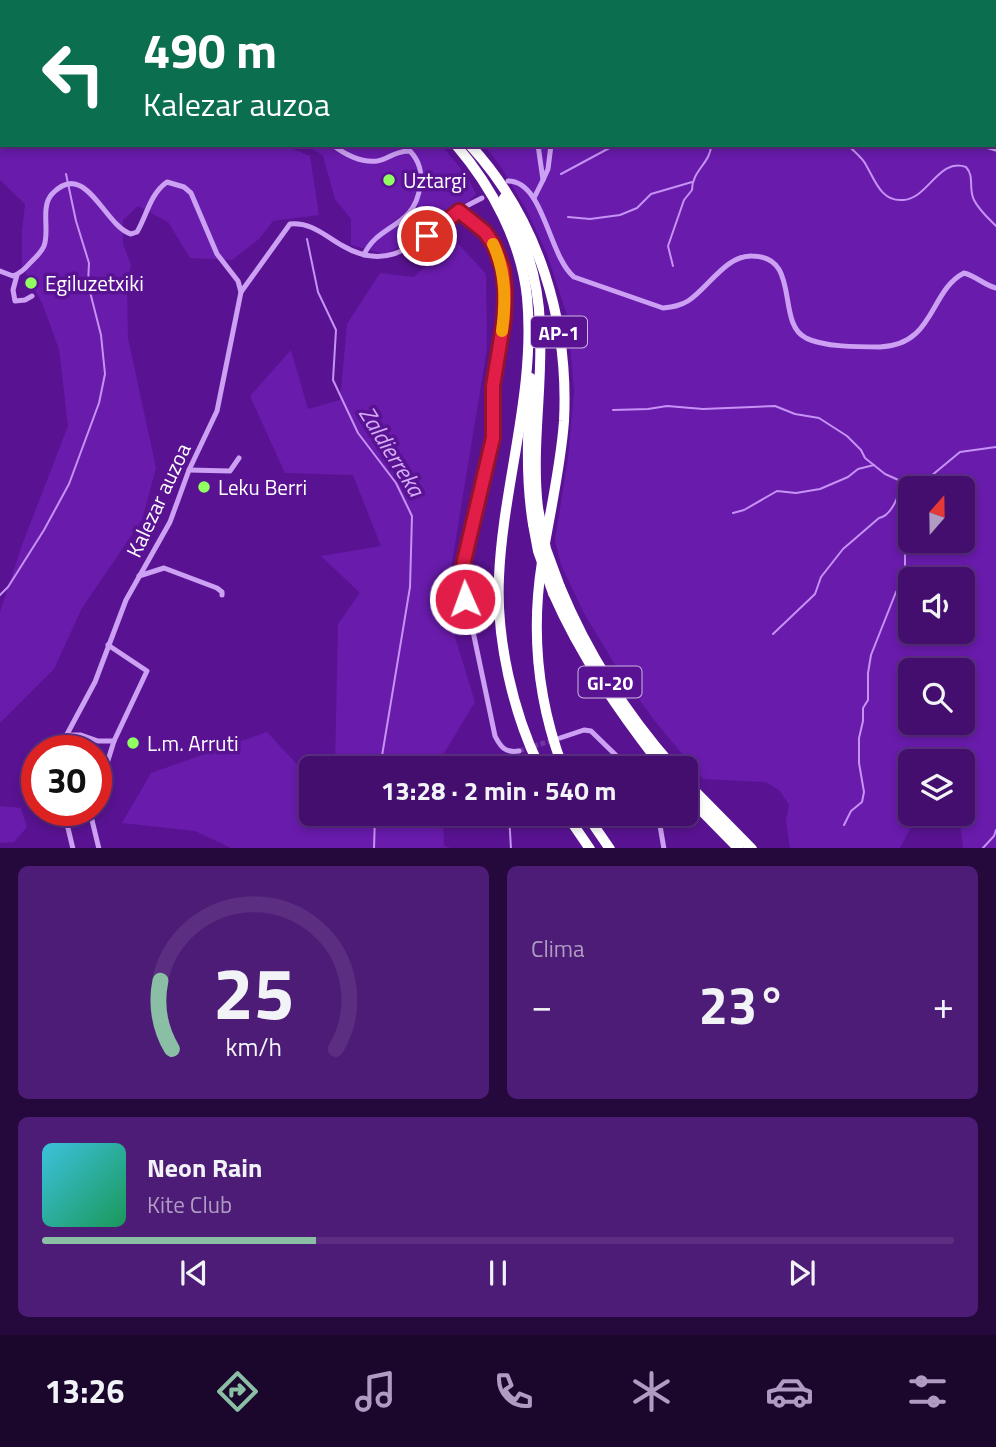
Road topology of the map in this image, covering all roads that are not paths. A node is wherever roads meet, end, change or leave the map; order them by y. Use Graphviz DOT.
graph roads {
  1 [pos="337,147"];
  2 [pos="458,147"];
  3 [pos="472,147"];
  4 [pos="538,147"];
  5 [pos="551,147"];
  6 [pos="484,160"];
  7 [pos="543,180"];
  8 [pos="508,181"];
  9 [pos="482,198"];
  10 [pos="534,198"];
  11 [pos="459,211"];
  12 [pos="364,255"];
  13 [pos="0,271"];
  14 [pos="17,275"];
  15 [pos="996,288"];
  16 [pos="241,292"];
  17 [pos="32,296"];
  18 [pos="527,297"];
  19 [pos="239,458"];
  20 [pos="189,470"];
  21 [pos="139,576"];
  22 [pos="556,590"];
  23 [pos="222,595"];
  24 [pos="108,645"];
  25 [pos="67,735"];
  26 [pos="560,738"];
  27 [pos="114,741"];
  28 [pos="112,747"];
  29 [pos="519,751"];
  30 [pos="534,756"];
  31 [pos="558,756"];
  32 [pos="617,756"];
  33 [pos="654,756"];
  34 [pos="664,756"];
  35 [pos="698,794"];
  36 [pos="698,807"];
  37 [pos="67,826"];
  38 [pos="93,826"];
  39 [pos="574,826"];
  40 [pos="594,826"];
  41 [pos="660,826"];
  42 [pos="73,848"];
  43 [pos="99,848"];
  44 [pos="589,848"];
  45 [pos="609,848"];
  46 [pos="664,848"];
  47 [pos="738,848"];
  48 [pos="751,848"];
  1 -- 12 [label="street"];
  2 -- 18 [label="highway, AP-1"];
  3 -- 6 [label="highway"];
  4 -- 7 [label="street"];
  5 -- 7 [label="street"];
  6 -- 22 [label="highway, GI-20, bridge"];
  6 -- 31 [label="highway, AP-1"];
  7 -- 10 [label="street"];
  8 -- 10 [label="street"];
  9 -- 11 [label="street"];
  10 -- 15 [label="street"];
  11 -- 12 [label="street"];
  11 -- 29 [label="street"];
  12 -- 16 [label="street, Kalezar auzoa"];
  13 -- 14 [label="street"];
  14 -- 16 [label="street"];
  14 -- 17 [label="street"];
  16 -- 20 [label="street, Kalezar auzoa"];
  18 -- 22 [label="highway, GI-20, bridge"];
  18 -- 30 [label="highway, AP-1"];
  19 -- 20 [label="street"];
  20 -- 21 [label="street, Kalezar auzoa"];
  21 -- 23 [label="street"];
  21 -- 24 [label="street, Kalezar auzoa"];
  22 -- 33 [label="highway, GI-20"];
  22 -- 34 [label="highway, GI-20"];
  24 -- 25 [label="street, Kalezar auzoa"];
  24 -- 27 [label="street"];
  26 -- 32 [label="street"];
  27 -- 28 [label="street"];
  35 -- 48 [label="highway"];
  36 -- 47 [label="highway"];
  37 -- 42 [label="street"];
  38 -- 43 [label="street"];
  39 -- 44 [label="highway"];
  40 -- 45 [label="highway"];
  41 -- 46 [label="street"];
}
